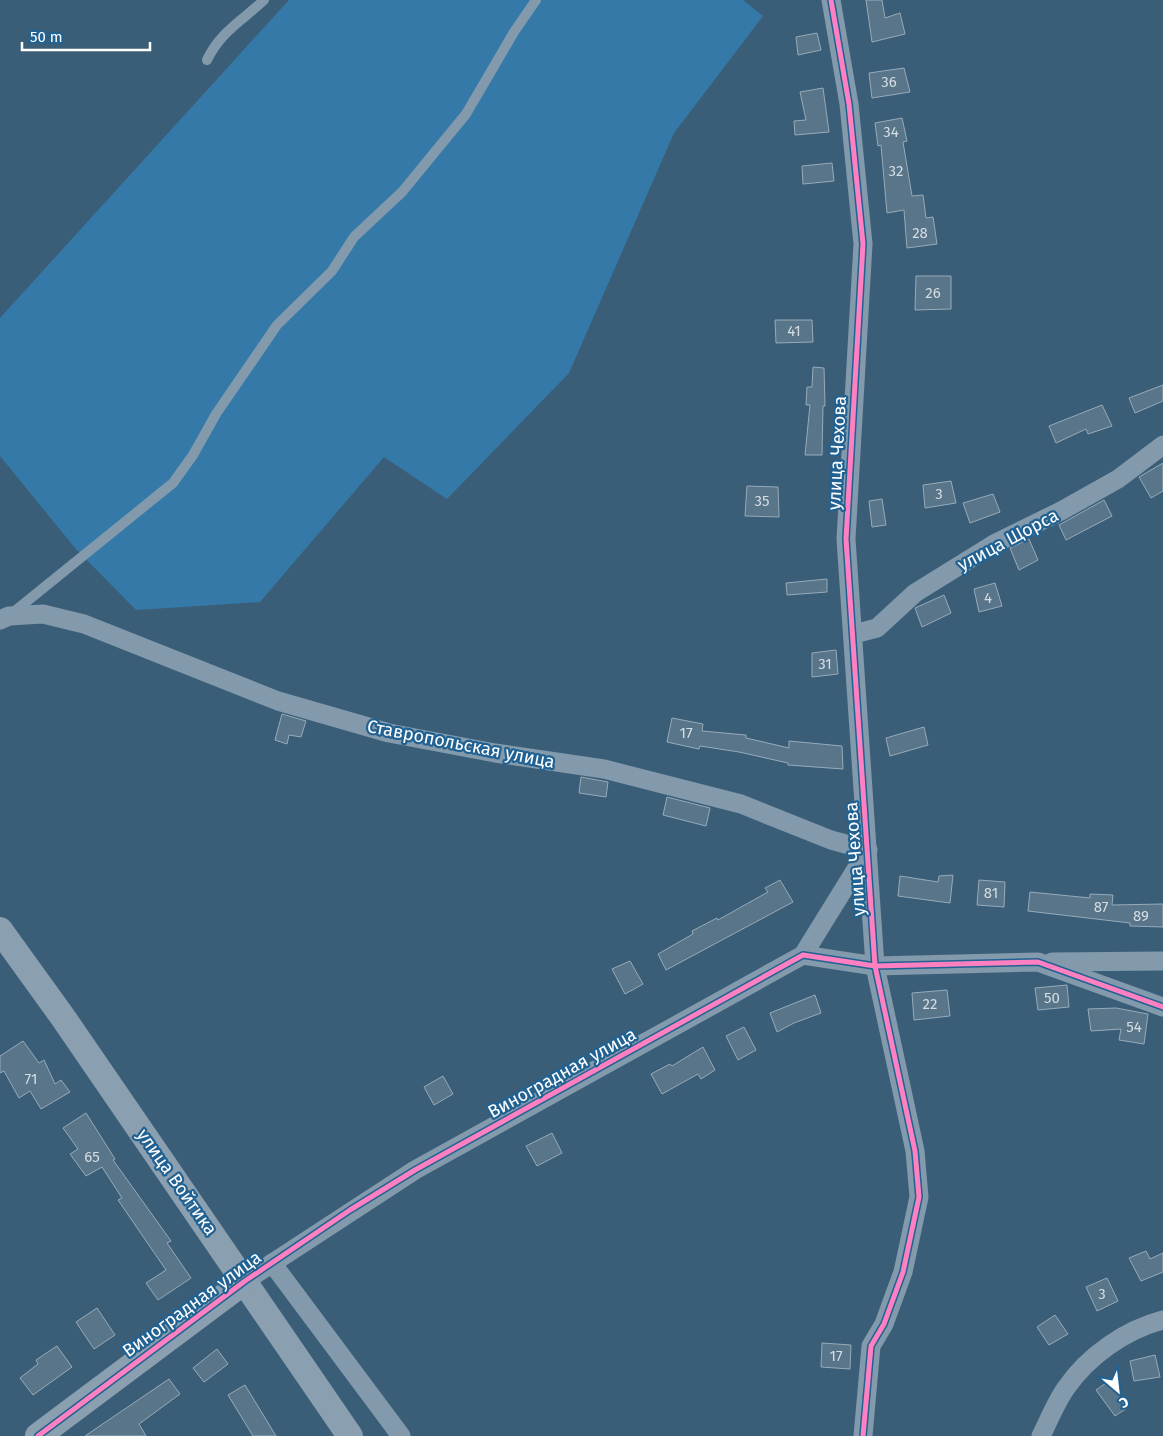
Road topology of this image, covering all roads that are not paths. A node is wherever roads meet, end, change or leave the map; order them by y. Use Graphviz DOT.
graph roads {
  1 [pos="264,0"];
  2 [pos="536,0"];
  3 [pos="831,0"];
  4 [pos="207,60"];
  5 [pos="1163,445"];
  6 [pos="4,618"];
  7 [pos="854,634"];
  8 [pos="868,850"];
  9 [pos="0,930"];
  10 [pos="803,955"];
  11 [pos="1163,961"];
  12 [pos="1038,962"];
  13 [pos="876,966"];
  14 [pos="1163,1007"];
  15 [pos="272,1262"];
  16 [pos="245,1281"];
  17 [pos="1163,1320"];
  18 [pos="38,1436"];
  19 [pos="350,1436"];
  20 [pos="401,1436"];
  21 [pos="863,1436"];
  22 [pos="1041,1436"];
  1 -- 4 [label="lane"];
  2 -- 6 [label="lane"];
  3 -- 7 [label="street, улица Чехова"];
  5 -- 7 [label="street, улица Щорса"];
  6 -- 8 [label="street, Ставропольская улица"];
  7 -- 8 [label="street, улица Чехова"];
  8 -- 10 [label="street"];
  8 -- 13 [label="street, улица Чехова"];
  9 -- 16 [label="main road, улица Войтика"];
  10 -- 13 [label="street"];
  10 -- 15 [label="street, Виноградная улица"];
  11 -- 12 [label="street"];
  12 -- 13 [label="street"];
  12 -- 14 [label="street"];
  13 -- 21 [label="street, улица Чехова"];
  15 -- 16 [label="street, Виноградная улица"];
  15 -- 20 [label="street"];
  16 -- 18 [label="main road, Виноградная улица"];
  16 -- 19 [label="main road, улица Войтика"];
  17 -- 22 [label="street"];
}
